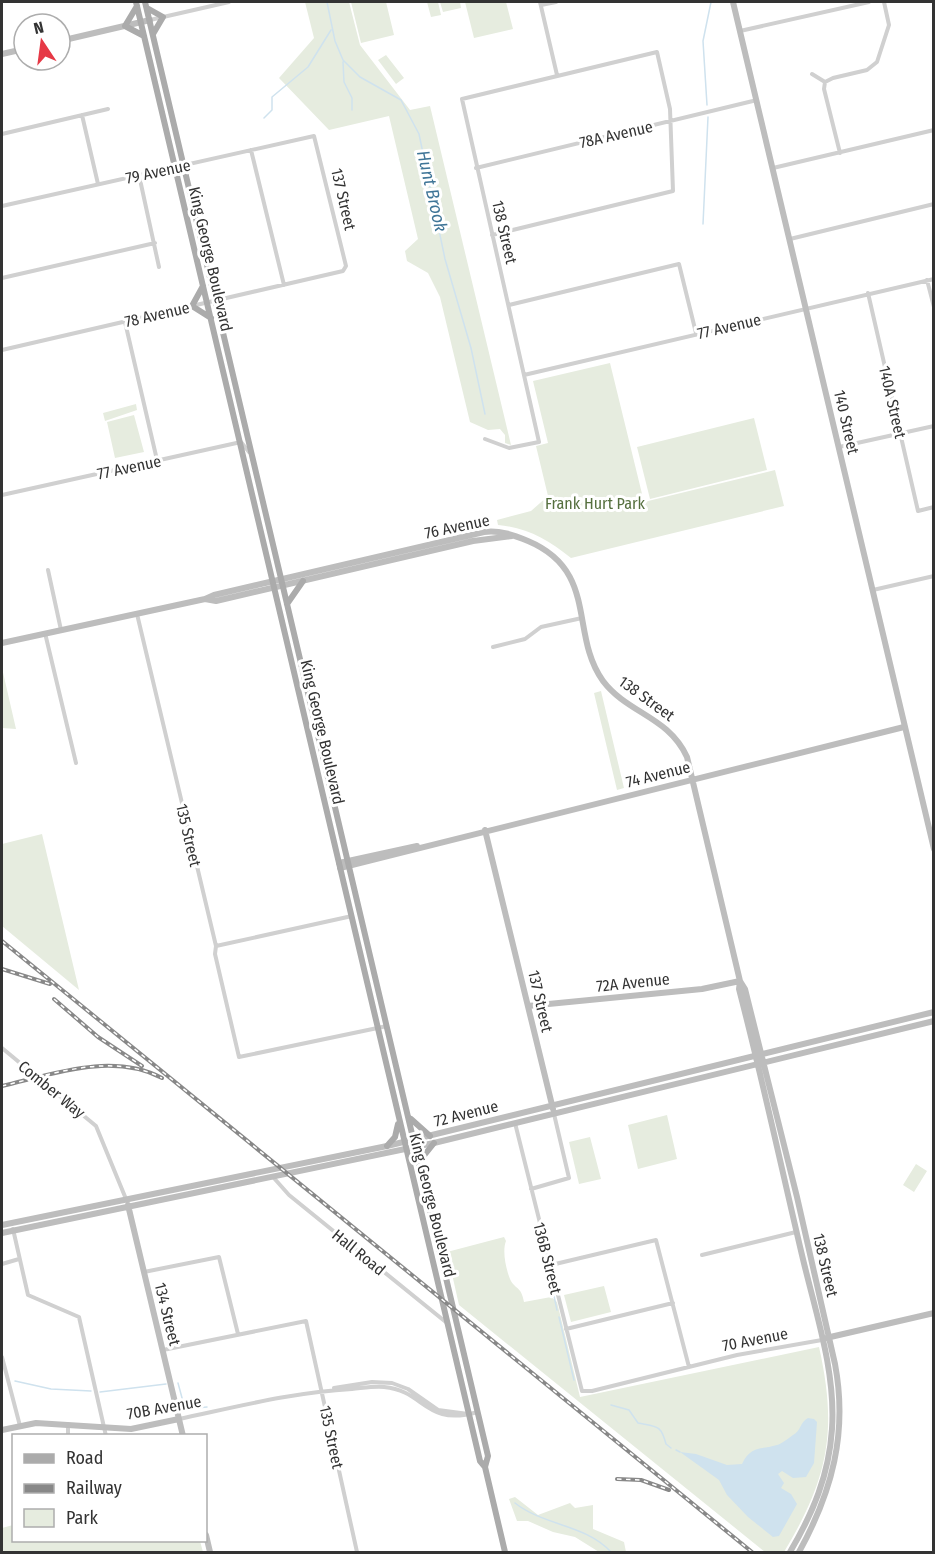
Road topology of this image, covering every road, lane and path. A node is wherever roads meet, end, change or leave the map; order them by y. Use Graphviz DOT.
graph roads {
  1 [pos="229,2"];
  2 [pos="556,2"];
  3 [pos="733,2"];
  4 [pos="869,2"];
  5 [pos="884,2"];
  6 [pos="541,3"];
  7 [pos="137,4"];
  8 [pos="146,5"];
  9 [pos="163,17"];
  10 [pos="150,20"];
  11 [pos="141,22"];
  12 [pos="125,26"];
  13 [pos="740,31"];
  14 [pos="153,34"];
  15 [pos="144,36"];
  16 [pos="72,38"];
  17 [pos="812,74"];
  18 [pos="557,75"];
  19 [pos="825,82"];
  20 [pos="757,100"];
  21 [pos="108,109"];
  22 [pos="82,115"];
  23 [pos="670,121"];
  24 [pos="933,130"];
  25 [pos="2,134"];
  26 [pos="314,136"];
  27 [pos="251,150"];
  28 [pos="840,153"];
  29 [pos="175,166"];
  30 [pos="184,166"];
  31 [pos="476,168"];
  32 [pos="773,168"];
  33 [pos="139,174"];
  34 [pos="98,184"];
  35 [pos="933,204"];
  36 [pos="2,206"];
  37 [pos="492,235"];
  38 [pos="790,239"];
  39 [pos="155,243"];
  40 [pos="159,267"];
  41 [pos="346,269"];
  42 [pos="2,278"];
  43 [pos="933,279"];
  44 [pos="927,280"];
  45 [pos="284,285"];
  46 [pos="203,286"];
  47 [pos="868,293"];
  48 [pos="216,301"];
  49 [pos="207,303"];
  50 [pos="509,305"];
  51 [pos="192,306"];
  52 [pos="806,307"];
  53 [pos="933,307"];
  54 [pos="211,318"];
  55 [pos="125,322"];
  56 [pos="696,333"];
  57 [pos="2,350"];
  58 [pos="524,375"];
  59 [pos="933,426"];
  60 [pos="900,434"];
  61 [pos="485,439"];
  62 [pos="241,442"];
  63 [pos="839,447"];
  64 [pos="252,454"];
  65 [pos="158,460"];
  66 [pos="2,495"];
  67 [pos="933,507"];
  68 [pos="484,532"];
  69 [pos="512,536"];
  70 [pos="432,552"];
  71 [pos="48,570"];
  72 [pos="933,576"];
  73 [pos="303,581"];
  74 [pos="278,583"];
  75 [pos="872,591"];
  76 [pos="287,604"];
  77 [pos="137,614"];
  78 [pos="583,617"];
  79 [pos="61,630"];
  80 [pos="45,633"];
  81 [pos="2,643"];
  82 [pos="493,647"];
  83 [pos="904,727"];
  84 [pos="76,763"];
  85 [pos="694,779"];
  86 [pos="485,830"];
  87 [pos="933,849"];
  88 [pos="348,863"];
  89 [pos="340,866"];
  90 [pos="352,916"];
  91 [pos="216,946"];
  92 [pos="373,969"];
  93 [pos="740,981"];
  94 [pos="528,1006"];
  95 [pos="933,1012"];
  96 [pos="933,1021"];
  97 [pos="387,1026"];
  98 [pos="378,1027"];
  99 [pos="2,1048"];
  100 [pos="761,1059"];
  101 [pos="552,1106"];
  102 [pos="554,1114"];
  103 [pos="409,1116"];
  104 [pos="398,1121"];
  105 [pos="515,1124"];
  106 [pos="430,1136"];
  107 [pos="414,1139"];
  108 [pos="403,1142"];
  109 [pos="434,1143"];
  110 [pos="387,1146"];
  111 [pos="416,1147"];
  112 [pos="405,1150"];
  113 [pos="421,1166"];
  114 [pos="273,1177"];
  115 [pos="531,1189"];
  116 [pos="126,1199"];
  117 [pos="128,1207"];
  118 [pos="11,1223"];
  119 [pos="2,1225"];
  120 [pos="13,1230"];
  121 [pos="797,1232"];
  122 [pos="2,1233"];
  123 [pos="702,1255"];
  124 [pos="19,1260"];
  125 [pos="2,1264"];
  126 [pos="550,1264"];
  127 [pos="144,1272"];
  128 [pos="673,1303"];
  129 [pos="933,1313"];
  130 [pos="447,1323"];
  131 [pos="566,1329"];
  132 [pos="459,1333"];
  133 [pos="238,1334"];
  134 [pos="825,1339"];
  135 [pos="163,1350"];
  136 [pos="2,1357"];
  137 [pos="689,1367"];
  138 [pos="322,1390"];
  139 [pos="582,1391"];
  140 [pos="478,1412"];
  141 [pos="469,1414"];
  142 [pos="179,1419"];
  143 [pos="68,1424"];
  144 [pos="20,1426"];
  145 [pos="104,1428"];
  146 [pos="2,1430"];
  147 [pos="68,1434"];
  148 [pos="106,1434"];
  149 [pos="183,1434"];
  150 [pos="485,1467"];
  151 [pos="357,1552"];
  152 [pos="505,1552"];
  153 [pos="790,1552"];
  154 [pos="799,1552"];
  1 -- 9 [label="street"];
  2 -- 6 [label="street"];
  3 -- 13 [label="main road, 140 Street"];
  4 -- 13 [label="street"];
  5 -- 19 [label="street"];
  6 -- 18 [label="street"];
  7 -- 11 [label="main road, King George Boulevard"];
  7 -- 12 [label="main road"];
  8 -- 9 [label="main road"];
  8 -- 10 [label="main road, King George Boulevard"];
  9 -- 10 [label="street"];
  9 -- 14 [label="main road"];
  10 -- 11 [label="main road"];
  10 -- 14 [label="main road, King George Boulevard"];
  11 -- 12 [label="main road"];
  11 -- 15 [label="main road, King George Boulevard"];
  12 -- 15 [label="main road"];
  12 -- 16 [label="main road"];
  13 -- 20 [label="main road, 140 Street"];
  14 -- 30 [label="main road, King George Boulevard"];
  15 -- 29 [label="main road, King George Boulevard"];
  17 -- 19 [label="street"];
  18 -- 23 [label="street"];
  18 -- 31 [label="street, 138 Street"];
  19 -- 28 [label="street"];
  20 -- 23 [label="street, 78A Avenue"];
  20 -- 32 [label="main road, 140 Street"];
  21 -- 22 [label="street"];
  22 -- 25 [label="street"];
  22 -- 34 [label="street"];
  23 -- 31 [label="street, 78A Avenue"];
  23 -- 37 [label="street"];
  24 -- 28 [label="street"];
  26 -- 27 [label="street, 79 Avenue"];
  26 -- 41 [label="street, 137 Street"];
  27 -- 30 [label="street, 79 Avenue"];
  27 -- 45 [label="street"];
  28 -- 32 [label="street"];
  29 -- 30 [label="street, 79 Avenue"];
  29 -- 33 [label="street, 79 Avenue"];
  29 -- 46 [label="main road, King George Boulevard"];
  30 -- 48 [label="main road, King George Boulevard"];
  31 -- 37 [label="street, 138 Street"];
  32 -- 38 [label="main road, 140 Street"];
  33 -- 34 [label="street, 79 Avenue"];
  33 -- 39 [label="street"];
  34 -- 36 [label="street, 79 Avenue"];
  35 -- 38 [label="street"];
  37 -- 50 [label="street, 138 Street"];
  38 -- 52 [label="main road, 140 Street"];
  39 -- 40 [label="street"];
  39 -- 42 [label="street"];
  41 -- 45 [label="street, 78 Avenue"];
  43 -- 44 [label="street, 77 Avenue"];
  44 -- 47 [label="street, 77 Avenue"];
  44 -- 53 [label="street"];
  45 -- 48 [label="street, 78 Avenue"];
  46 -- 49 [label="main road, King George Boulevard"];
  46 -- 51 [label="main road"];
  47 -- 52 [label="street, 77 Avenue"];
  47 -- 60 [label="street, 140A Street"];
  48 -- 49 [label="street, 78 Avenue"];
  48 -- 64 [label="main road, King George Boulevard"];
  49 -- 51 [label="street, 78 Avenue"];
  49 -- 54 [label="main road, King George Boulevard"];
  50 -- 56 [label="street"];
  50 -- 58 [label="street, 138 Street"];
  51 -- 54 [label="main road"];
  51 -- 55 [label="street, 78 Avenue"];
  52 -- 56 [label="street, 77 Avenue"];
  52 -- 63 [label="main road, 140 Street"];
  54 -- 62 [label="main road, King George Boulevard"];
  55 -- 57 [label="street, 78 Avenue"];
  55 -- 65 [label="street"];
  56 -- 58 [label="street, 77 Avenue"];
  58 -- 61 [label="street, 138 Street"];
  59 -- 60 [label="street"];
  60 -- 63 [label="street"];
  60 -- 67 [label="street, 140A Street"];
  62 -- 64 [label="street"];
  62 -- 65 [label="street, 77 Avenue"];
  62 -- 74 [label="main road, King George Boulevard"];
  63 -- 75 [label="main road, 140 Street"];
  64 -- 74 [label="main road, King George Boulevard"];
  65 -- 66 [label="street, 77 Avenue"];
  68 -- 69 [label="main road, 76 Avenue"];
  68 -- 70 [label="main road"];
  68 -- 74 [label="main road, 76 Avenue"];
  69 -- 70 [label="main road, 76 Avenue"];
  69 -- 78 [label="main road, 138 Street"];
  70 -- 73 [label="main road, 76 Avenue"];
  71 -- 79 [label="street"];
  72 -- 75 [label="street"];
  73 -- 74 [label="main road, 76 Avenue"];
  73 -- 76 [label="main road"];
  74 -- 76 [label="main road, King George Boulevard"];
  74 -- 77 [label="main road, 76 Avenue"];
  74 -- 89 [label="main road, King George Boulevard"];
  75 -- 83 [label="main road, 140 Street"];
  76 -- 88 [label="main road, King George Boulevard"];
  77 -- 79 [label="main road, 76 Avenue"];
  77 -- 91 [label="street, 135 Street"];
  78 -- 82 [label="street"];
  78 -- 85 [label="main road, 138 Street"];
  79 -- 80 [label="main road, 76 Avenue"];
  80 -- 81 [label="main road, 76 Avenue"];
  80 -- 84 [label="street"];
  83 -- 85 [label="main road, 74 Avenue"];
  83 -- 87 [label="main road, 140 Street"];
  85 -- 86 [label="main road, 74 Avenue"];
  85 -- 93 [label="main road, 138 Street"];
  86 -- 88 [label="main road, 74 Avenue"];
  86 -- 94 [label="main road, 137 Street"];
  88 -- 89 [label="main road, 74 Avenue"];
  88 -- 92 [label="main road, King George Boulevard"];
  89 -- 90 [label="main road, King George Boulevard"];
  90 -- 91 [label="street"];
  90 -- 92 [label="main road"];
  90 -- 98 [label="main road, King George Boulevard"];
  91 -- 98 [label="street, 135 Street"];
  92 -- 97 [label="main road, King George Boulevard"];
  93 -- 94 [label="main road, 72A Avenue"];
  93 -- 100 [label="main road, 138 Street"];
  94 -- 101 [label="main road, 137 Street"];
  95 -- 100 [label="main road, 72 Avenue"];
  96 -- 100 [label="main road, 72 Avenue"];
  97 -- 98 [label="street"];
  97 -- 103 [label="main road, King George Boulevard"];
  98 -- 104 [label="main road, King George Boulevard"];
  99 -- 116 [label="street, Comber Way"];
  100 -- 101 [label="main road, 72 Avenue"];
  100 -- 102 [label="main road, 72 Avenue"];
  100 -- 121 [label="main road, 138 Street"];
  100 -- 134 [label="main road, 138 Street"];
  101 -- 102 [label="main road, 137 Street"];
  101 -- 106 [label="main road, 72 Avenue"];
  102 -- 105 [label="main road, 72 Avenue"];
  102 -- 115 [label="street, 137 Street"];
  103 -- 106 [label="main road"];
  103 -- 107 [label="main road, King George Boulevard"];
  104 -- 108 [label="main road, King George Boulevard"];
  104 -- 110 [label="main road"];
  105 -- 109 [label="main road, 72 Avenue"];
  105 -- 115 [label="street, 136B Street"];
  106 -- 107 [label="main road, 72 Avenue"];
  107 -- 108 [label="main road, 72 Avenue"];
  107 -- 111 [label="main road, King George Boulevard"];
  108 -- 110 [label="main road, 72 Avenue"];
  108 -- 112 [label="main road, King George Boulevard"];
  109 -- 111 [label="main road, 72 Avenue"];
  109 -- 113 [label="main road"];
  110 -- 116 [label="main road, 72 Avenue"];
  111 -- 112 [label="main road, 72 Avenue"];
  111 -- 113 [label="main road, King George Boulevard"];
  112 -- 114 [label="main road, 72 Avenue"];
  112 -- 130 [label="main road, King George Boulevard"];
  113 -- 132 [label="main road, King George Boulevard"];
  114 -- 117 [label="main road, 72 Avenue"];
  114 -- 130 [label="street, Hall Road"];
  115 -- 126 [label="street, 136B Street"];
  116 -- 117 [label="main road, 134 Street"];
  116 -- 118 [label="main road, 72 Avenue"];
  117 -- 120 [label="main road, 72 Avenue"];
  117 -- 127 [label="main road, 134 Street"];
  118 -- 119 [label="main road, 72 Avenue"];
  118 -- 120 [label="street"];
  120 -- 122 [label="main road, 72 Avenue"];
  120 -- 124 [label="street"];
  121 -- 123 [label="street"];
  121 -- 134 [label="main road, 138 Street"];
  124 -- 125 [label="street"];
  124 -- 145 [label="street"];
  126 -- 128 [label="street"];
  126 -- 131 [label="street, 136B Street"];
  127 -- 133 [label="street"];
  127 -- 135 [label="main road, 134 Street"];
  128 -- 131 [label="street"];
  128 -- 137 [label="street"];
  129 -- 134 [label="main road, 70 Avenue"];
  130 -- 132 [label="main road"];
  130 -- 141 [label="main road, King George Boulevard"];
  131 -- 139 [label="street, 136B Street"];
  132 -- 140 [label="main road, King George Boulevard"];
  133 -- 135 [label="street"];
  133 -- 138 [label="street, 135 Street"];
  134 -- 137 [label="street, 70 Avenue"];
  134 -- 153 [label="main road, 138 Street"];
  134 -- 154 [label="main road, 138 Street"];
  135 -- 142 [label="main road, 134 Street"];
  136 -- 144 [label="street"];
  137 -- 139 [label="street, 70 Avenue"];
  138 -- 141 [label="street, 70B Avenue"];
  138 -- 142 [label="street, 70B Avenue"];
  138 -- 151 [label="street, 135 Street"];
  140 -- 141 [label="street"];
  140 -- 150 [label="main road, King George Boulevard"];
  141 -- 150 [label="main road, King George Boulevard"];
  142 -- 145 [label="main road, 70B Avenue"];
  142 -- 149 [label="main road, 134 Street"];
  143 -- 144 [label="main road, 70B Avenue"];
  143 -- 145 [label="main road, 70B Avenue"];
  143 -- 147 [label="street"];
  144 -- 146 [label="main road, 70B Avenue"];
  145 -- 148 [label="street"];
  150 -- 152 [label="main road, King George Boulevard"];
}
